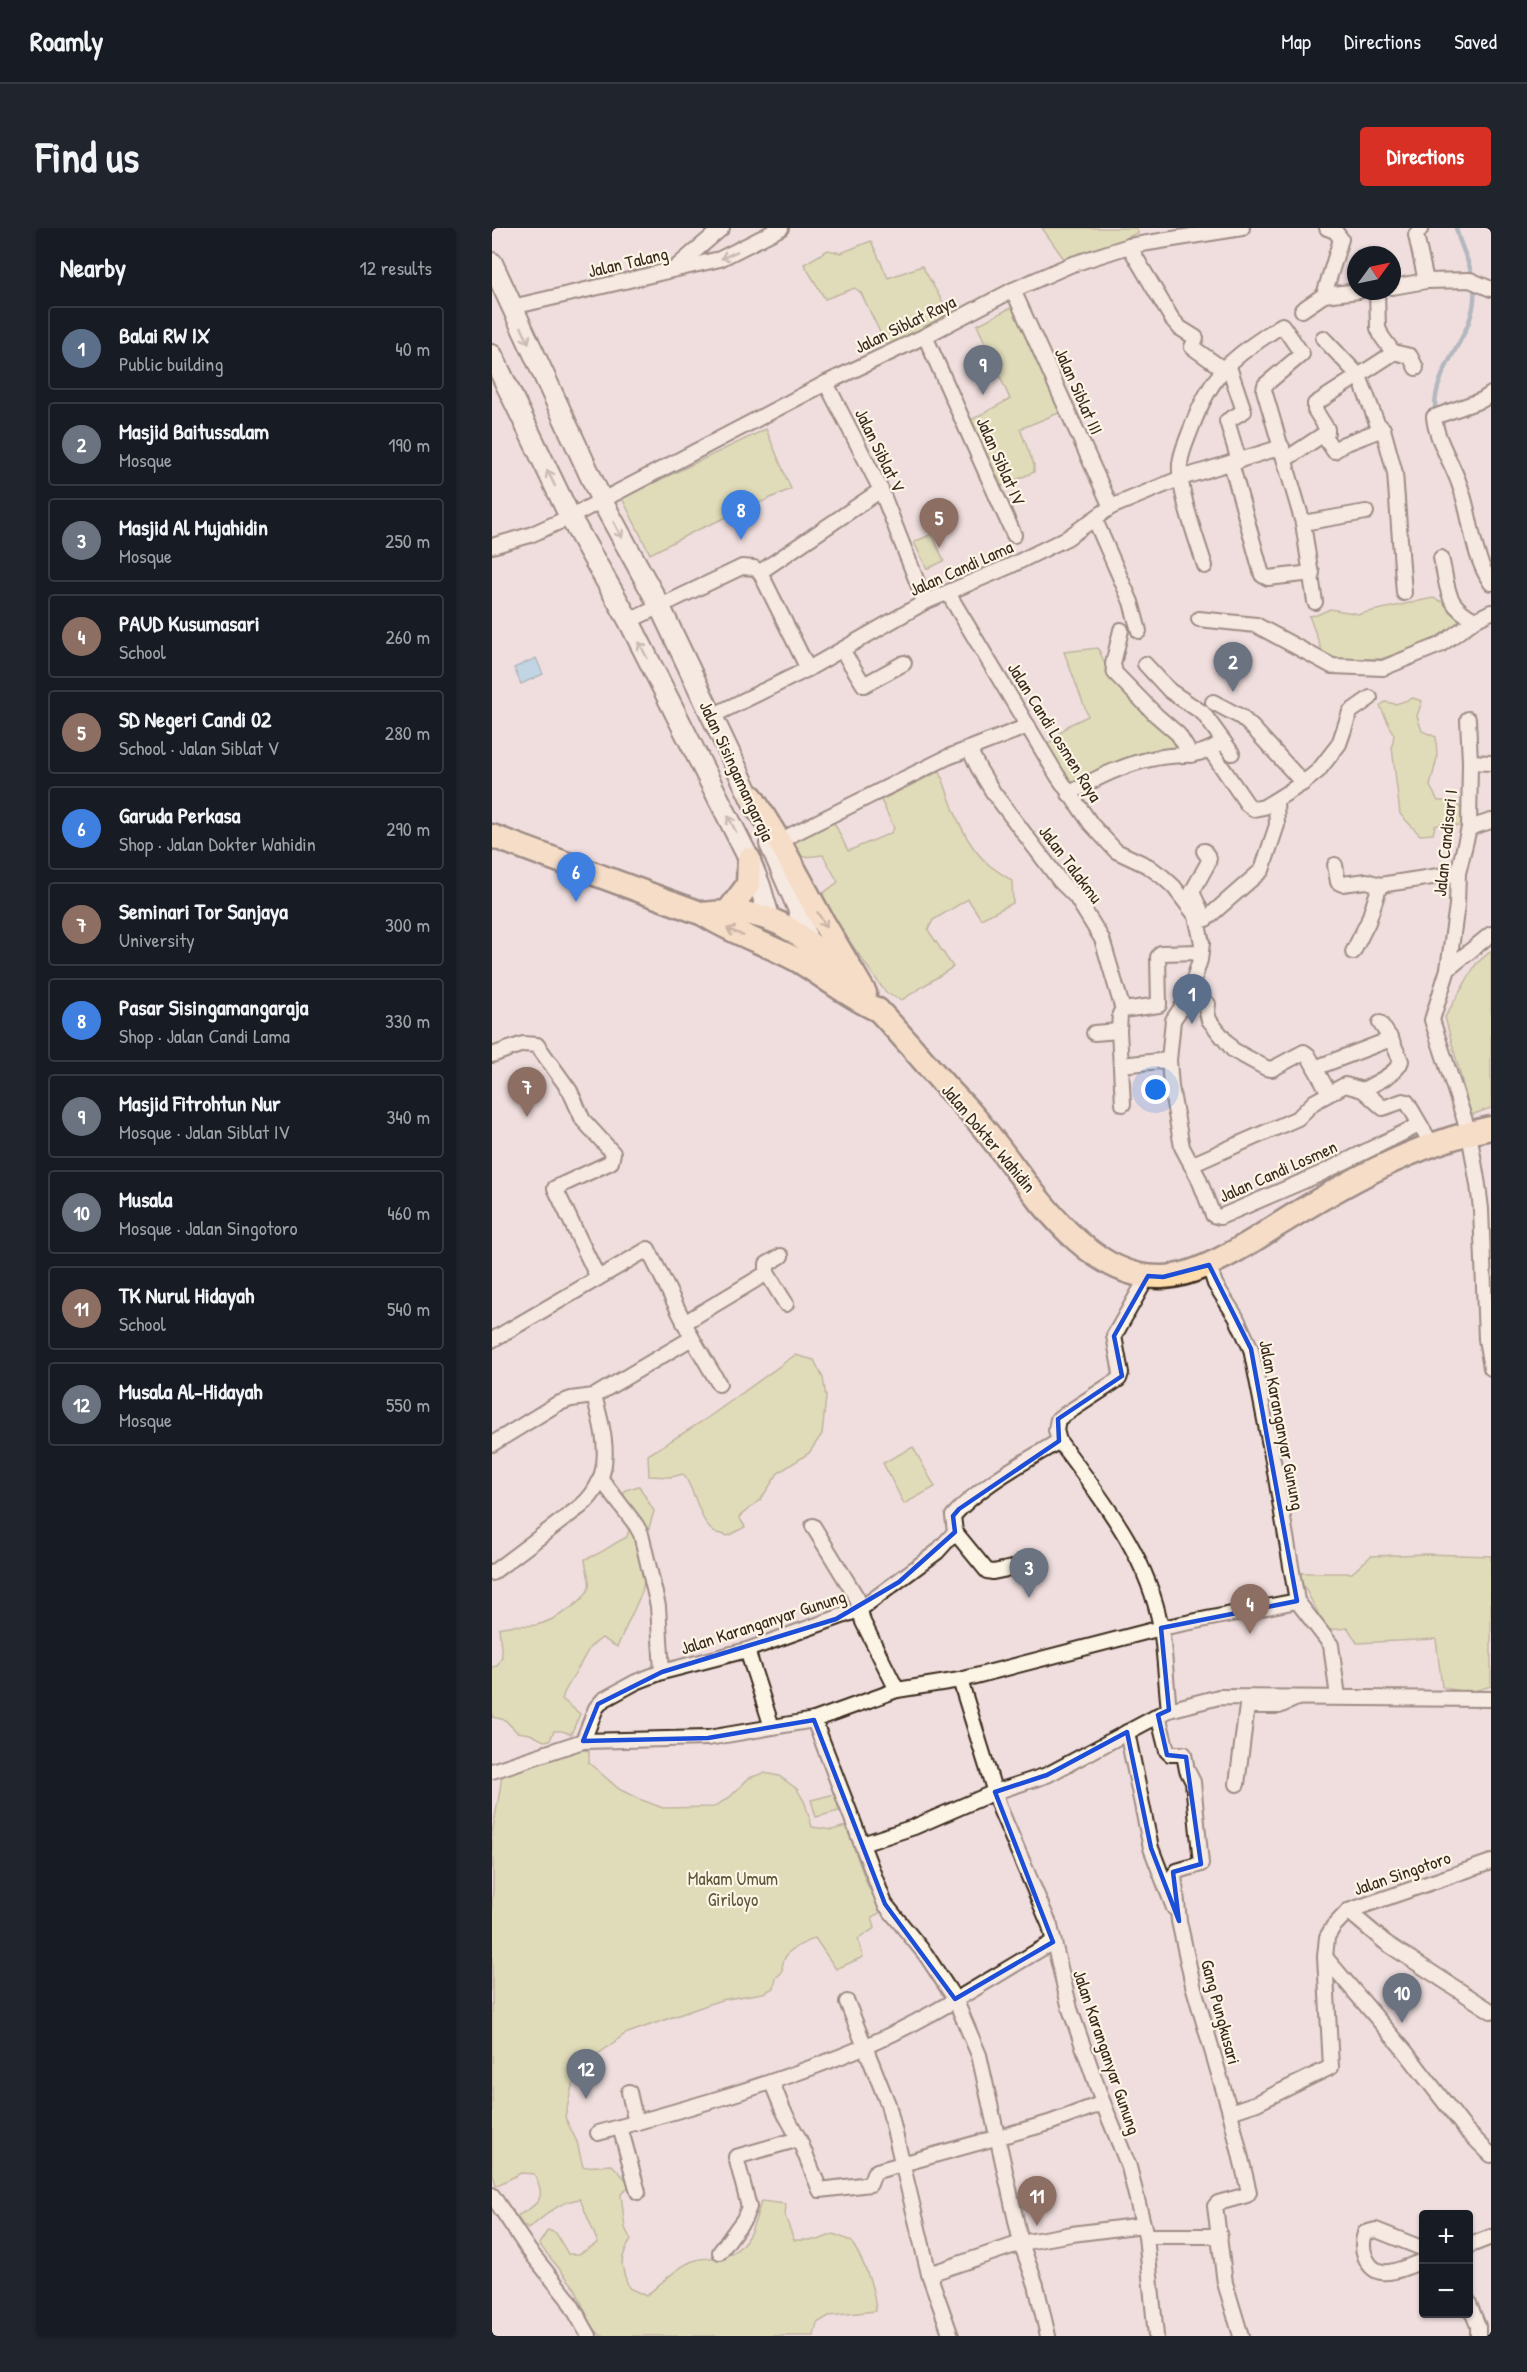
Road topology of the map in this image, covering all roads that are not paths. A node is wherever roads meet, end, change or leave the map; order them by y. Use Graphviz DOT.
graph roads {
  1 [pos="722,228"];
  2 [pos="781,228"];
  3 [pos="1242,228"];
  4 [pos="1327,228"];
  5 [pos="1421,228"];
  6 [pos="1130,246"];
  7 [pos="492,263"];
  8 [pos="672,271"];
  9 [pos="1426,281"];
  10 [pos="1401,285"];
  11 [pos="1491,289"];
  12 [pos="1013,290"];
  13 [pos="1347,293"];
  14 [pos="1324,296"];
  15 [pos="1377,300"];
  16 [pos="512,307"];
  17 [pos="1302,310"];
  18 [pos="925,336"];
  19 [pos="1323,338"];
  20 [pos="1393,352"];
  21 [pos="492,355"];
  22 [pos="1226,367"];
  23 [pos="1416,368"];
  24 [pos="1359,376"];
  25 [pos="826,383"];
  26 [pos="1491,394"];
  27 [pos="1383,429"];
  28 [pos="1324,436"];
  29 [pos="1284,453"];
  30 [pos="1235,462"];
  31 [pos="1181,478"];
  32 [pos="881,490"];
  33 [pos="602,501"];
  34 [pos="1111,507"];
  35 [pos="1366,512"];
  36 [pos="570,518"];
  37 [pos="1095,520"];
  38 [pos="1303,523"];
  39 [pos="1014,535"];
  40 [pos="492,546"];
  41 [pos="1441,558"];
  42 [pos="1205,566"];
  43 [pos="760,572"];
  44 [pos="1312,573"];
  45 [pos="1491,583"];
  46 [pos="948,592"];
  47 [pos="1404,593"];
  48 [pos="925,602"];
  49 [pos="1315,602"];
  50 [pos="659,605"];
  51 [pos="1491,612"];
  52 [pos="1198,620"];
  53 [pos="1475,620"];
  54 [pos="628,621"];
  55 [pos="1121,630"];
  56 [pos="1138,631"];
  57 [pos="842,650"];
  58 [pos="904,663"];
  59 [pos="1145,664"];
  60 [pos="808,669"];
  61 [pos="1370,698"];
  62 [pos="1213,702"];
  63 [pos="712,716"];
  64 [pos="1468,719"];
  65 [pos="1028,726"];
  66 [pos="1223,741"];
  67 [pos="969,749"];
  68 [pos="1211,751"];
  69 [pos="1232,753"];
  70 [pos="1191,755"];
  71 [pos="732,756"];
  72 [pos="1470,762"];
  73 [pos="1491,763"];
  74 [pos="705,771"];
  75 [pos="1303,783"];
  76 [pos="1069,794"];
  77 [pos="752,797"];
  78 [pos="1275,802"];
  79 [pos="1491,821"];
  80 [pos="1469,828"];
  81 [pos="492,836"];
  82 [pos="780,841"];
  83 [pos="1204,851"];
  84 [pos="749,859"];
  85 [pos="1335,865"];
  86 [pos="1458,873"];
  87 [pos="1380,885"];
  88 [pos="729,910"];
  89 [pos="703,914"];
  90 [pos="769,917"];
  91 [pos="1206,919"];
  92 [pos="1491,934"];
  93 [pos="807,940"];
  94 [pos="766,946"];
  95 [pos="1201,952"];
  96 [pos="1353,952"];
  97 [pos="794,959"];
  98 [pos="1448,969"];
  99 [pos="1188,998"];
  100 [pos="871,1001"];
  101 [pos="1208,1004"];
  102 [pos="1123,1010"];
  103 [pos="1380,1023"];
  104 [pos="1119,1030"];
  105 [pos="1094,1032"];
  106 [pos="1391,1039"];
  107 [pos="492,1056"];
  108 [pos="1169,1060"];
  109 [pos="1121,1065"];
  110 [pos="1315,1068"];
  111 [pos="1363,1090"];
  112 [pos="1329,1093"];
  113 [pos="1123,1104"];
  114 [pos="1419,1125"];
  115 [pos="1491,1128"];
  116 [pos="1469,1133"];
  117 [pos="1432,1145"];
  118 [pos="1191,1165"];
  119 [pos="781,1256"];
  120 [pos="1209,1265"];
  121 [pos="767,1273"];
  122 [pos="1148,1276"];
  123 [pos="598,1278"];
  124 [pos="786,1304"];
  125 [pos="684,1323"];
  126 [pos="692,1338"];
  127 [pos="492,1340"];
  128 [pos="1491,1368"];
  129 [pos="719,1384"];
  130 [pos="594,1396"];
  131 [pos="1059,1441"];
  132 [pos="492,1444"];
  133 [pos="601,1479"];
  134 [pos="813,1526"];
  135 [pos="955,1532"];
  136 [pos="1017,1567"];
  137 [pos="492,1573"];
  138 [pos="1297,1601"];
  139 [pos="860,1610"];
  140 [pos="1161,1628"];
  141 [pos="747,1650"];
  142 [pos="662,1672"];
  143 [pos="960,1680"];
  144 [pos="897,1690"];
  145 [pos="1301,1696"];
  146 [pos="1338,1696"];
  147 [pos="1491,1699"];
  148 [pos="1163,1712"];
  149 [pos="814,1720"];
  150 [pos="772,1727"];
  151 [pos="1126,1732"];
  152 [pos="583,1741"];
  153 [pos="492,1771"];
  154 [pos="1237,1784"];
  155 [pos="994,1792"];
  156 [pos="862,1844"];
  157 [pos="1491,1862"];
  158 [pos="1348,1911"];
  159 [pos="1179,1921"];
  160 [pos="1053,1942"];
  161 [pos="1325,1957"];
  162 [pos="955,1999"];
  163 [pos="847,2002"];
  164 [pos="1491,2011"];
  165 [pos="866,2046"];
  166 [pos="772,2083"];
  167 [pos="629,2092"];
  168 [pos="1103,2103"];
  169 [pos="1230,2112"];
  170 [pos="636,2123"];
  171 [pos="620,2127"];
  172 [pos="598,2133"];
  173 [pos="997,2136"];
  174 [pos="799,2139"];
  175 [pos="1491,2154"];
  176 [pos="902,2164"];
  177 [pos="638,2192"];
  178 [pos="492,2195"];
  179 [pos="1144,2231"];
  180 [pos="1220,2236"];
  181 [pos="1491,2237"];
  182 [pos="1021,2243"];
  183 [pos="1473,2244"];
  184 [pos="1419,2247"];
  185 [pos="720,2252"];
  186 [pos="1419,2263"];
  187 [pos="929,2274"];
  188 [pos="1473,2314"];
  189 [pos="948,2335"];
  190 [pos="589,2336"];
  191 [pos="1048,2336"];
  192 [pos="1156,2336"];
  193 [pos="1241,2336"];
  194 [pos="1478,2336"];
  1 -- 8 [label="street"];
  2 -- 8 [label="street, Jalan Talang, one-way"];
  3 -- 6 [label="street, Jalan Siblat Raya"];
  4 -- 14 [label="street"];
  5 -- 9 [label="street"];
  6 -- 12 [label="street, Jalan Siblat Raya"];
  6 -- 22 [label="street"];
  7 -- 16 [label="main road, Jalan Sisingamangaraja"];
  8 -- 16 [label="street, Jalan Talang"];
  9 -- 10 [label="street"];
  9 -- 11 [label="street"];
  12 -- 18 [label="street, Jalan Siblat Raya"];
  12 -- 34 [label="street, Jalan Siblat III"];
  13 -- 14 [label="street"];
  14 -- 17 [label="street"];
  15 -- 20 [label="street"];
  16 -- 33 [label="main road, Jalan Sisingamangaraja, one-way"];
  18 -- 25 [label="street, Jalan Siblat Raya"];
  18 -- 39 [label="street, Jalan Siblat IV"];
  19 -- 24 [label="street"];
  20 -- 23 [label="street"];
  20 -- 24 [label="street"];
  36 -- 21 [label="main road, Jalan Sisingamangaraja, one-way"];
  22 -- 29 [label="street"];
  22 -- 30 [label="street"];
  22 -- 31 [label="street"];
  24 -- 27 [label="street"];
  24 -- 28 [label="street"];
  25 -- 32 [label="street, Jalan Siblat V"];
  25 -- 33 [label="street, Jalan Siblat Raya"];
  26 -- 45 [label="street"];
  27 -- 28 [label="street"];
  27 -- 47 [label="street"];
  28 -- 29 [label="street, Jalan Candi Lama"];
  29 -- 30 [label="street, Jalan Candi Lama"];
  29 -- 38 [label="street"];
  30 -- 31 [label="street, Jalan Candi Lama"];
  30 -- 44 [label="street"];
  31 -- 34 [label="street, Jalan Candi Lama"];
  31 -- 42 [label="street"];
  32 -- 43 [label="street"];
  32 -- 48 [label="street, Jalan Siblat V"];
  33 -- 36 [label="street"];
  33 -- 50 [label="main road, Jalan Sisingamangaraja, one-way"];
  34 -- 37 [label="street, Jalan Candi Lama"];
  35 -- 38 [label="street"];
  36 -- 40 [label="street"];
  36 -- 54 [label="main road, Jalan Sisingamangaraja"];
  37 -- 46 [label="street, Jalan Candi Lama"];
  37 -- 56 [label="street"];
  38 -- 44 [label="street"];
  41 -- 53 [label="street"];
  43 -- 50 [label="street"];
  43 -- 60 [label="street"];
  44 -- 49 [label="street"];
  46 -- 48 [label="street, Jalan Candi Lama"];
  46 -- 65 [label="street, Jalan Candi Losmen Raya"];
  48 -- 57 [label="street, Jalan Candi Lama"];
  50 -- 54 [label="street"];
  50 -- 63 [label="main road, Jalan Sisingamangaraja"];
  51 -- 53 [label="street"];
  52 -- 53 [label="street"];
  74 -- 54 [label="main road, Jalan Sisingamangaraja, one-way"];
  55 -- 70 [label="street"];
  57 -- 58 [label="street"];
  57 -- 60 [label="street, Jalan Candi Lama"];
  59 -- 66 [label="street"];
  60 -- 63 [label="street, Jalan Candi Lama"];
  61 -- 75 [label="street"];
  62 -- 75 [label="street"];
  63 -- 71 [label="main road, Jalan Sisingamangaraja"];
  64 -- 72 [label="street, Jalan Candisari I"];
  65 -- 67 [label="street"];
  65 -- 76 [label="street, Jalan Candi Losmen Raya"];
  66 -- 68 [label="street"];
  66 -- 69 [label="street"];
  67 -- 82 [label="street"];
  67 -- 102 [label="street, Jalan Talakmu"];
  68 -- 70 [label="street"];
  68 -- 78 [label="street"];
  70 -- 76 [label="street"];
  71 -- 74 [label="main road"];
  71 -- 77 [label="main road, Jalan Sisingamangaraja"];
  72 -- 73 [label="street"];
  72 -- 80 [label="street, Jalan Candisari I"];
  84 -- 74 [label="main road, Jalan Sisingamangaraja, one-way"];
  75 -- 78 [label="street"];
  76 -- 95 [label="street, Jalan Candi Losmen Raya"];
  77 -- 82 [label="highway"];
  77 -- 93 [label="main road, Jalan Sisingamangaraja"];
  78 -- 91 [label="street"];
  79 -- 80 [label="street"];
  80 -- 86 [label="street, Jalan Candisari I"];
  81 -- 89 [label="highway, Jalan Dokter Wahidin"];
  82 -- 100 [label="highway, one-way"];
  83 -- 91 [label="street"];
  84 -- 88 [label="highway"];
  84 -- 90 [label="main road, Jalan Sisingamangaraja"];
  85 -- 87 [label="street"];
  86 -- 87 [label="street"];
  86 -- 98 [label="street, Jalan Candisari I"];
  87 -- 96 [label="street"];
  88 -- 89 [label="highway"];
  88 -- 90 [label="highway"];
  94 -- 89 [label="highway, Jalan Dokter Wahidin, one-way"];
  90 -- 93 [label="highway"];
  90 -- 94 [label="highway"];
  91 -- 99 [label="street"];
  92 -- 98 [label="street"];
  93 -- 97 [label="highway"];
  93 -- 100 [label="highway"];
  94 -- 97 [label="highway, Jalan Dokter Wahidin"];
  95 -- 99 [label="street, Jalan Candi Losmen Raya"];
  95 -- 102 [label="street"];
  97 -- 100 [label="highway, Jalan Dokter Wahidin"];
  98 -- 116 [label="street, Jalan Candisari I"];
  99 -- 108 [label="street, Jalan Candi Losmen Raya"];
  100 -- 122 [label="highway, Jalan Dokter Wahidin"];
  101 -- 110 [label="street"];
  102 -- 104 [label="street"];
  103 -- 106 [label="street"];
  104 -- 105 [label="street"];
  104 -- 109 [label="street"];
  106 -- 110 [label="street"];
  106 -- 111 [label="street"];
  107 -- 123 [label="street"];
  108 -- 109 [label="street"];
  108 -- 118 [label="street, Jalan Candi Losmen Raya"];
  109 -- 113 [label="street"];
  110 -- 112 [label="street"];
  111 -- 112 [label="street"];
  111 -- 114 [label="street"];
  112 -- 118 [label="street"];
  114 -- 117 [label="street"];
  114 -- 118 [label="street, Jalan Candi Losmen"];
  115 -- 116 [label="highway, Jalan Dokter Wahidin"];
  116 -- 117 [label="highway, Jalan Dokter Wahidin"];
  116 -- 128 [label="street"];
  117 -- 120 [label="highway, Jalan Dokter Wahidin"];
  119 -- 121 [label="street"];
  120 -- 122 [label="highway, Jalan Dokter Wahidin"];
  120 -- 138 [label="street, Jalan Karanganyar Gunung"];
  121 -- 124 [label="street"];
  121 -- 125 [label="street"];
  122 -- 131 [label="street"];
  123 -- 125 [label="street"];
  123 -- 127 [label="street"];
  125 -- 126 [label="street"];
  126 -- 129 [label="street"];
  126 -- 130 [label="street"];
  130 -- 132 [label="street"];
  130 -- 133 [label="street"];
  131 -- 135 [label="street, Jalan Karanganyar Gunung"];
  131 -- 140 [label="street"];
  133 -- 137 [label="street"];
  133 -- 142 [label="street"];
  134 -- 139 [label="street"];
  135 -- 136 [label="street"];
  135 -- 139 [label="street, Jalan Karanganyar Gunung"];
  138 -- 140 [label="street"];
  138 -- 146 [label="street, Jalan Karanganyar Gunung"];
  139 -- 141 [label="street, Jalan Karanganyar Gunung"];
  139 -- 144 [label="street"];
  140 -- 143 [label="street"];
  140 -- 148 [label="street"];
  141 -- 142 [label="street, Jalan Karanganyar Gunung"];
  141 -- 150 [label="street"];
  142 -- 152 [label="street, Jalan Karanganyar Gunung"];
  143 -- 144 [label="street"];
  143 -- 155 [label="street, Jalan Karanganyar Gunung"];
  144 -- 149 [label="street"];
  145 -- 146 [label="street"];
  145 -- 148 [label="street"];
  145 -- 154 [label="street"];
  146 -- 147 [label="street"];
  148 -- 151 [label="street"];
  148 -- 159 [label="street"];
  149 -- 150 [label="street"];
  149 -- 156 [label="street"];
  150 -- 152 [label="street"];
  151 -- 155 [label="street"];
  151 -- 159 [label="street"];
  152 -- 153 [label="street"];
  155 -- 156 [label="street"];
  155 -- 160 [label="street, Jalan Karanganyar Gunung"];
  156 -- 162 [label="street"];
  157 -- 158 [label="street, Jalan Singotoro"];
  158 -- 161 [label="street, Jalan Singotoro"];
  158 -- 164 [label="street"];
  159 -- 169 [label="street, Gang Pungkusari"];
  160 -- 162 [label="street"];
  160 -- 168 [label="street, Jalan Karanganyar Gunung"];
  161 -- 169 [label="street"];
  161 -- 175 [label="street"];
  162 -- 165 [label="street"];
  162 -- 173 [label="street"];
  163 -- 165 [label="street"];
  165 -- 166 [label="street"];
  165 -- 176 [label="street"];
  166 -- 170 [label="street"];
  166 -- 174 [label="street"];
  167 -- 170 [label="street"];
  168 -- 173 [label="street"];
  168 -- 179 [label="street, Jalan Karanganyar Gunung"];
  169 -- 180 [label="street, Gang Pungkusari"];
  170 -- 171 [label="street"];
  171 -- 172 [label="street"];
  171 -- 177 [label="street"];
  173 -- 176 [label="street"];
  173 -- 182 [label="street"];
  174 -- 176 [label="street"];
  174 -- 185 [label="street"];
  176 -- 187 [label="street"];
  178 -- 190 [label="street"];
  179 -- 180 [label="street"];
  179 -- 182 [label="street"];
  179 -- 192 [label="street, Jalan Karanganyar Gunung"];
  180 -- 193 [label="street"];
  181 -- 183 [label="street"];
  182 -- 187 [label="street"];
  182 -- 191 [label="street"];
  184 -- 186 [label="street"];
  187 -- 189 [label="street"];
  188 -- 194 [label="street"];
}
